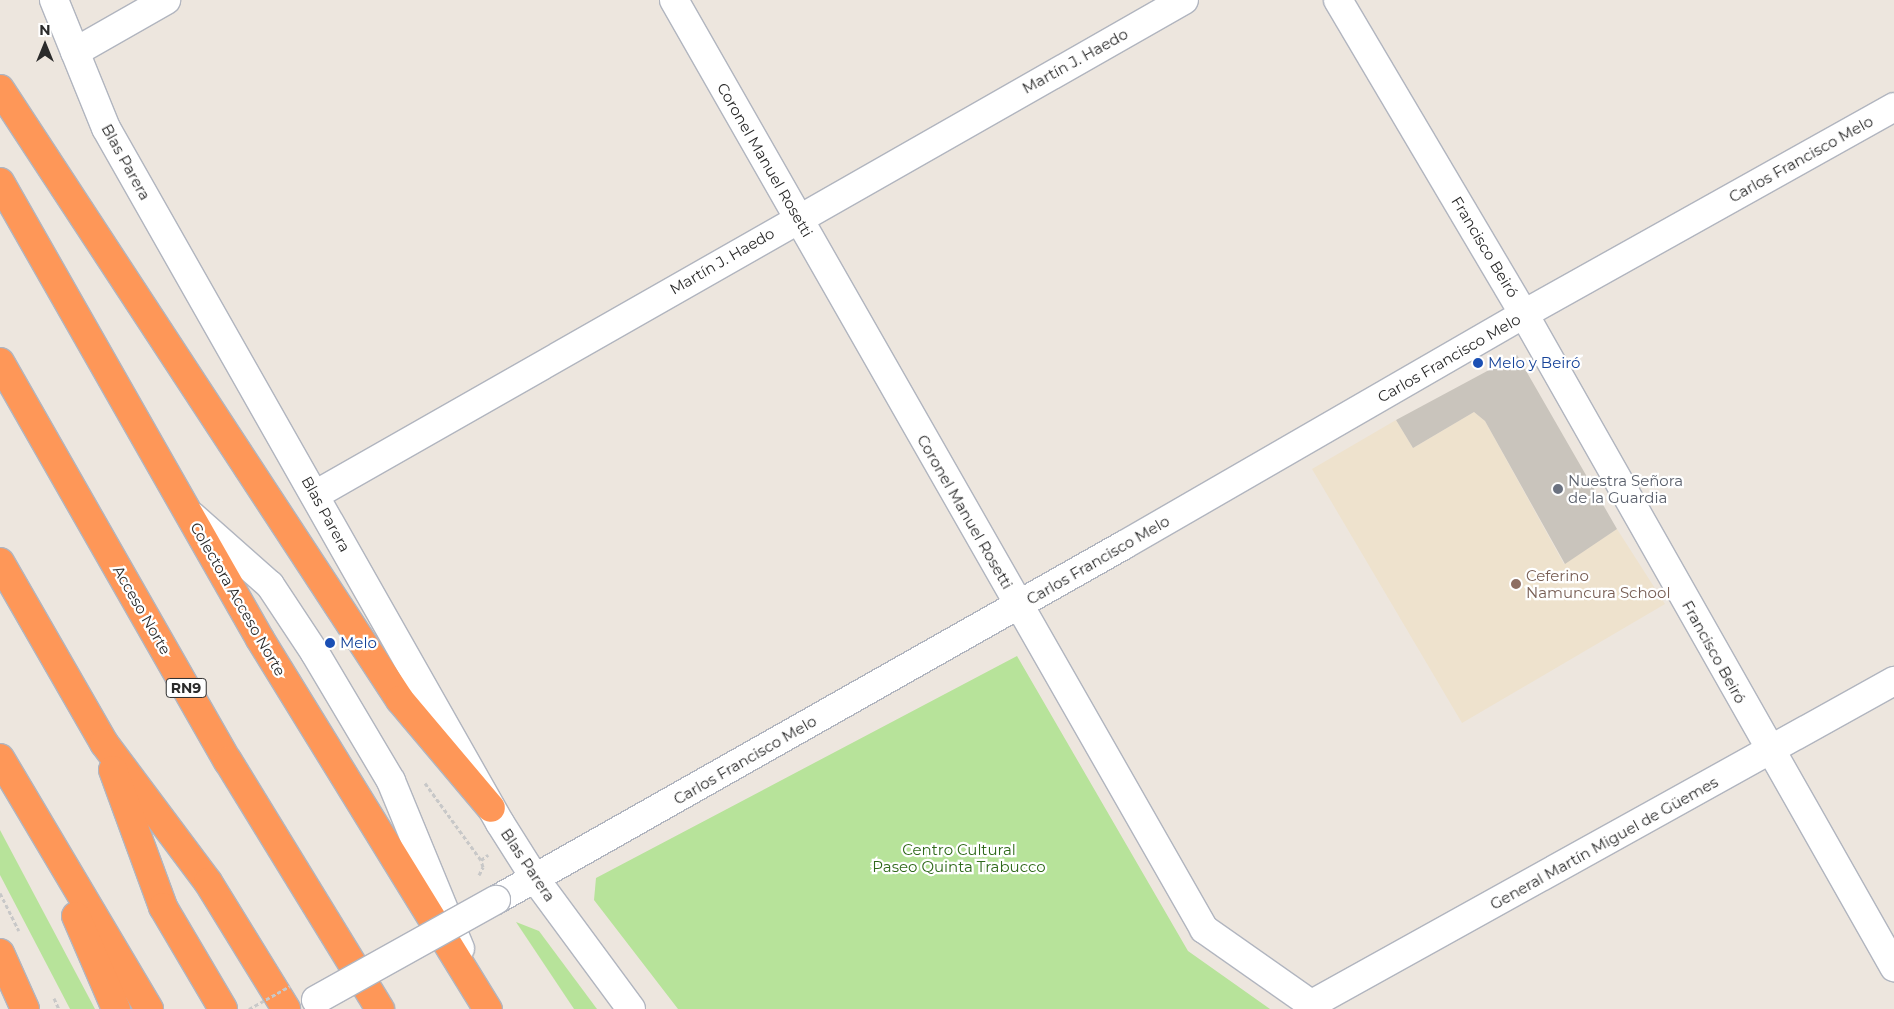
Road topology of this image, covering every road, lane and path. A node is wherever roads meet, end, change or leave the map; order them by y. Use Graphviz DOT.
graph roads {
  1 [pos="54,0"];
  2 [pos="166,0"];
  3 [pos="674,0"];
  4 [pos="1184,0"];
  5 [pos="1338,0"];
  6 [pos="75,52"];
  7 [pos="0,89"];
  8 [pos="1894,107"];
  9 [pos="0,182"];
  10 [pos="798,217"];
  11 [pos="1524,314"];
  12 [pos="0,362"];
  13 [pos="315,495"];
  14 [pos="188,512"];
  15 [pos="0,562"];
  16 [pos="1018,605"];
  17 [pos="1894,681"];
  18 [pos="104,743"];
  19 [pos="1770,751"];
  20 [pos="0,758"];
  21 [pos="491,808"];
  22 [pos="32,814"];
  23 [pos="481,860"];
  24 [pos="536,880"];
  25 [pos="475,881"];
  26 [pos="0,952"];
  27 [pos="1894,967"];
  28 [pos="0,976"];
  29 [pos="484,1002"];
  30 [pos="1315,1006"];
  31 [pos="24,1009"];
  32 [pos="116,1009"];
  33 [pos="148,1009"];
  34 [pos="223,1009"];
  35 [pos="286,1009"];
  36 [pos="299,1009"];
  37 [pos="380,1009"];
  38 [pos="631,1009"];
  1 -- 6 [label="street, Blas Parera"];
  2 -- 6 [label="street"];
  3 -- 10 [label="street, Coronel Manuel Rosetti"];
  4 -- 10 [label="street, Martín J. Haedo"];
  5 -- 11 [label="street, Francisco Beiró"];
  6 -- 13 [label="street, Blas Parera"];
  7 -- 21 [label="highway"];
  8 -- 11 [label="street, Carlos Francisco Melo"];
  9 -- 14 [label="highway, Colectora Acceso Norte"];
  10 -- 13 [label="street, Martín J. Haedo"];
  10 -- 16 [label="street, Coronel Manuel Rosetti"];
  11 -- 16 [label="street, Carlos Francisco Melo"];
  11 -- 19 [label="street, Francisco Beiró"];
  12 -- 37 [label="highway, Acceso Norte / RN9"];
  13 -- 21 [label="street, Blas Parera"];
  14 -- 29 [label="highway, Colectora Acceso Norte"];
  14 -- 29 [label="street"];
  15 -- 18 [label="highway"];
  16 -- 24 [label="street, Carlos Francisco Melo"];
  16 -- 30 [label="street, Coronel Manuel Rosetti"];
  17 -- 19 [label="street, General Martín Miguel de Güemes"];
  18 -- 34 [label="highway"];
  18 -- 35 [label="highway"];
  19 -- 27 [label="street, Francisco Beiró"];
  19 -- 30 [label="street, General Martín Miguel de Güemes"];
  20 -- 22 [label="highway"];
  21 -- 24 [label="street, Blas Parera"];
  22 -- 32 [label="highway"];
  22 -- 33 [label="highway"];
  23 -- 25 [label="path"];
  24 -- 36 [label="street, Carlos Francisco Melo, bridge"];
  24 -- 38 [label="street, Blas Parera"];
  26 -- 31 [label="highway"];
  28 -- 31 [label="street"];
}
